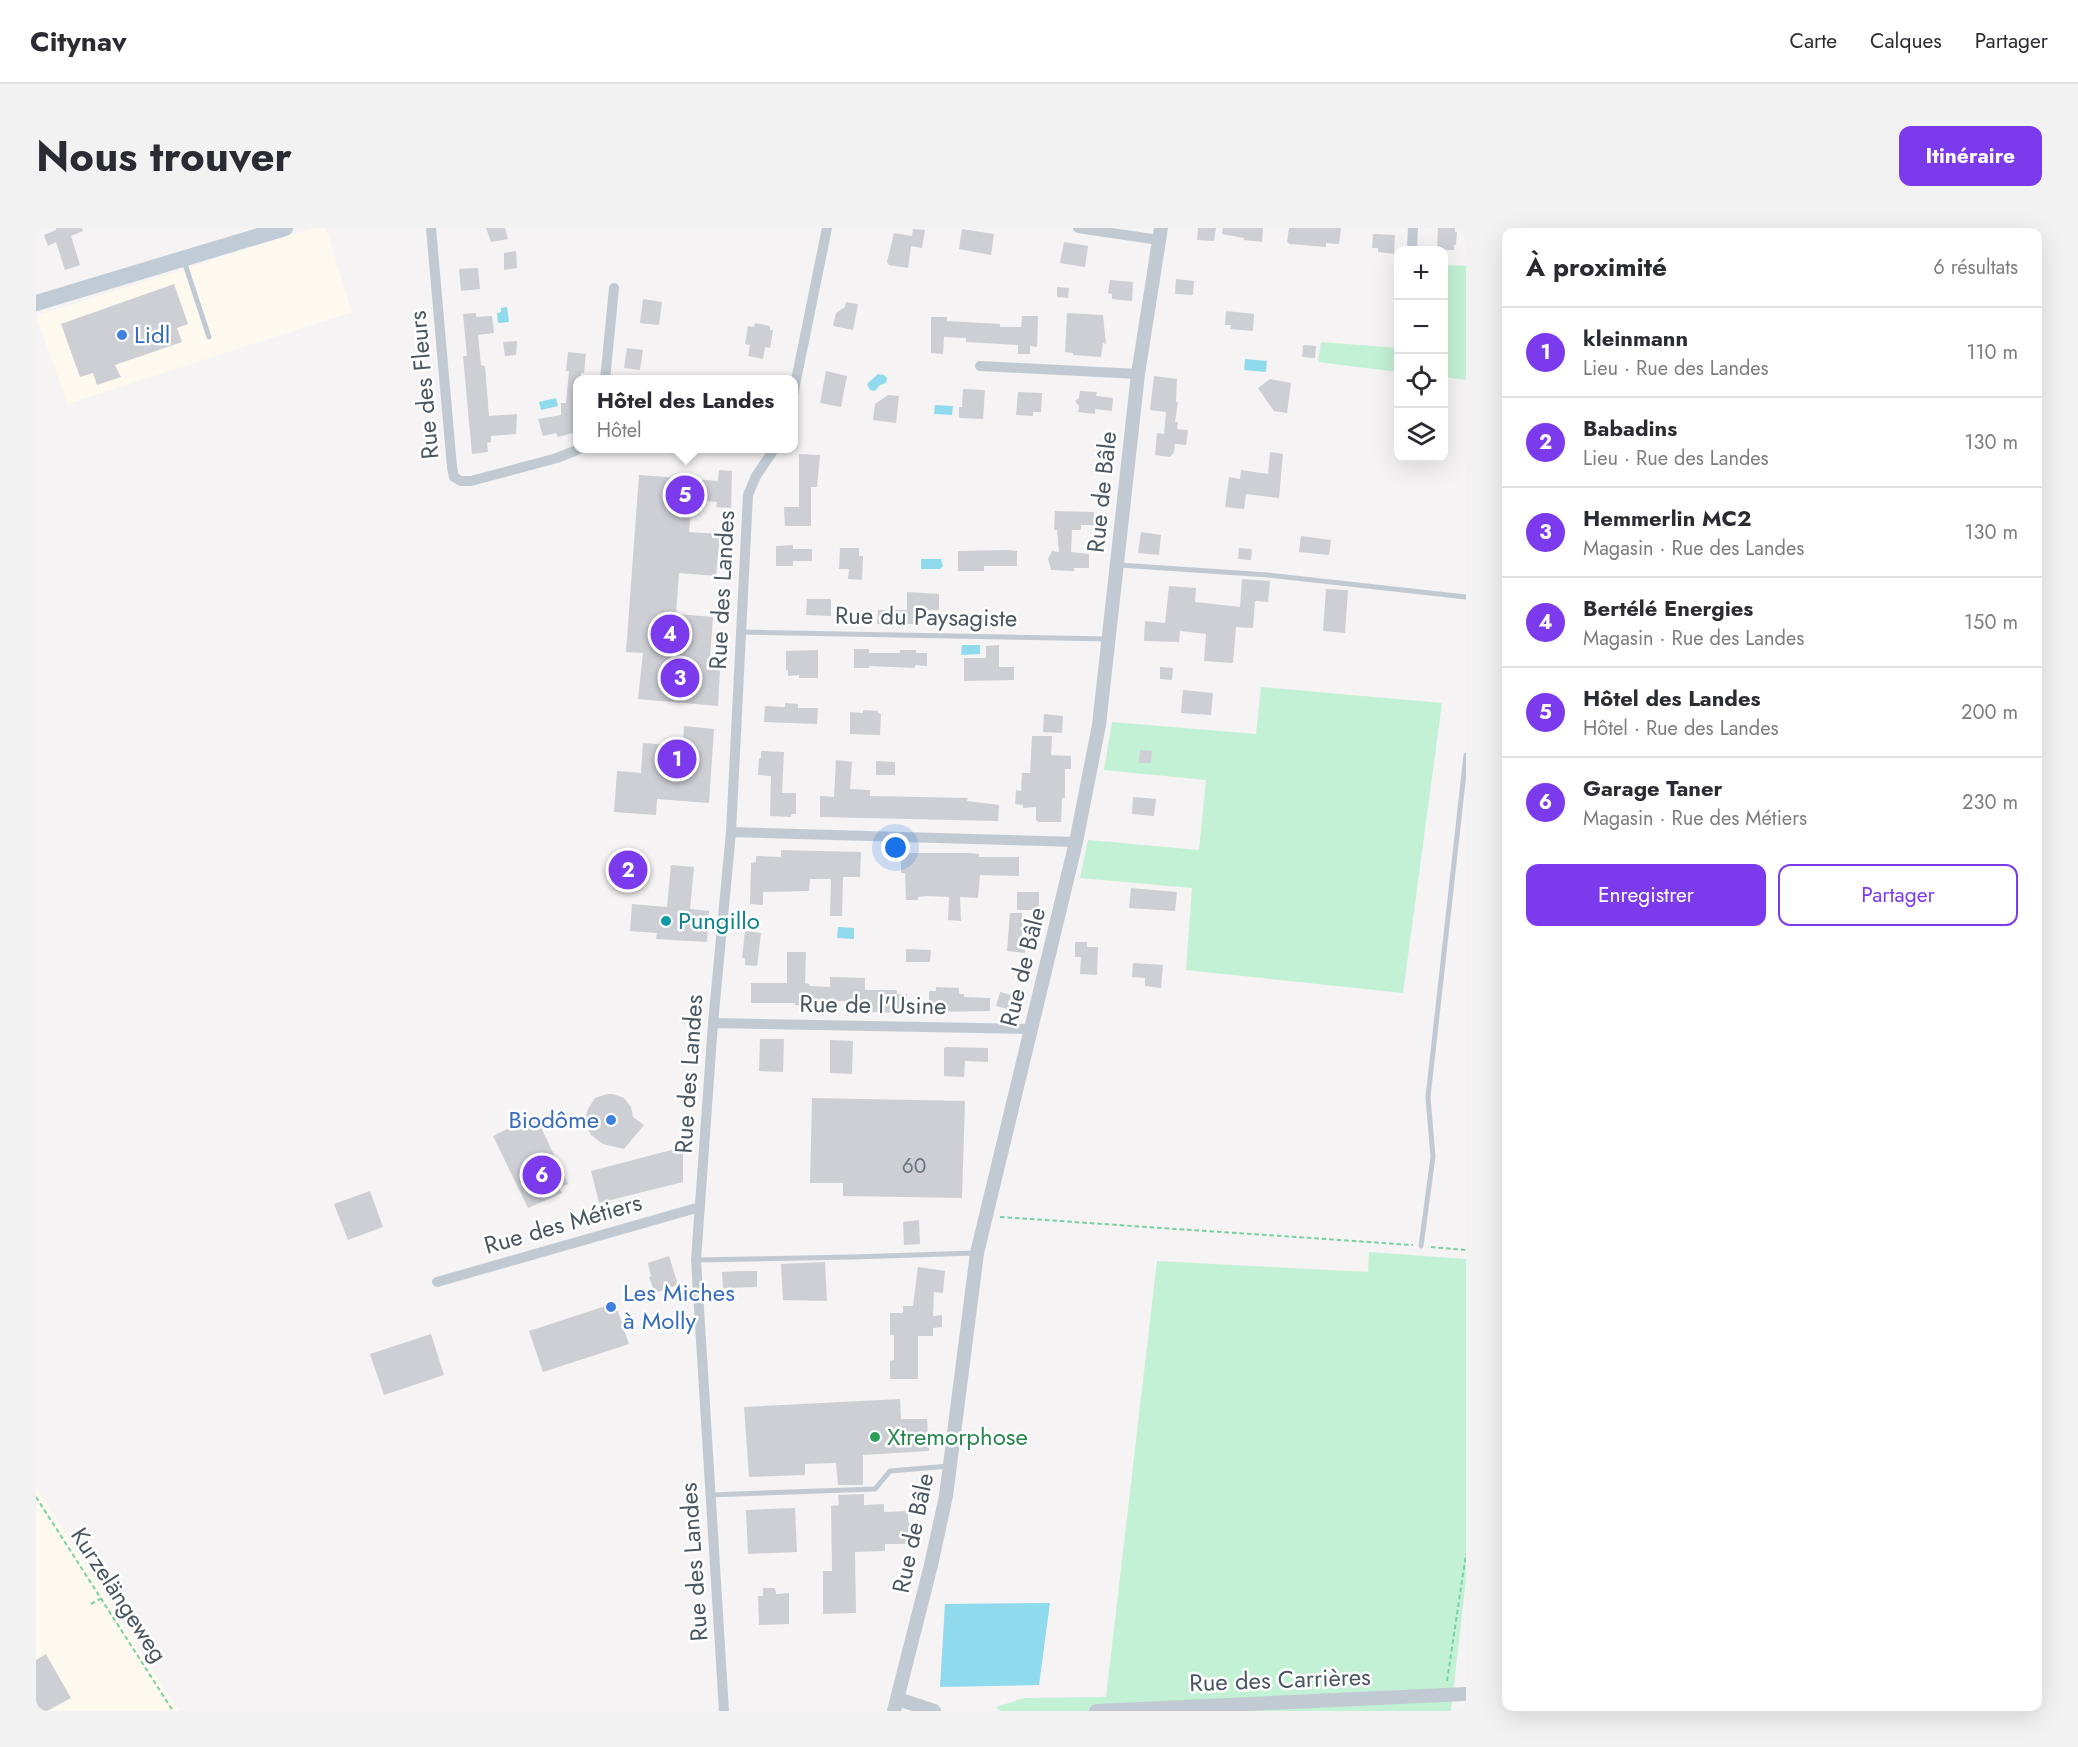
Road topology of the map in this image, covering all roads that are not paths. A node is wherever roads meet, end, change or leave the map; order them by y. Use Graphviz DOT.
graph roads {
  1 [pos="285,228"];
  2 [pos="430,228"];
  3 [pos="827,228"];
  4 [pos="1078,228"];
  5 [pos="1413,228"];
  6 [pos="1160,234"];
  7 [pos="1412,246"];
  8 [pos="183,260"];
  9 [pos="614,288"];
  10 [pos="36,303"];
  11 [pos="208,337"];
  12 [pos="980,366"];
  13 [pos="1138,374"];
  14 [pos="605,375"];
  15 [pos="797,375"];
  16 [pos="573,452"];
  17 [pos="772,453"];
  18 [pos="1117,565"];
  19 [pos="1466,597"];
  20 [pos="742,632"];
  21 [pos="1109,639"];
  22 [pos="1466,754"];
  23 [pos="731,832"];
  24 [pos="1076,842"];
  25 [pos="713,1023"];
  26 [pos="1031,1029"];
  27 [pos="700,1207"];
  28 [pos="1421,1246"];
  29 [pos="976,1253"];
  30 [pos="696,1260"];
  31 [pos="436,1282"];
  32 [pos="950,1466"];
  33 [pos="710,1495"];
  34 [pos="1466,1694"];
  35 [pos="896,1705"];
  36 [pos="724,1711"];
  37 [pos="934,1711"];
  38 [pos="1096,1711"];
  1 -- 8 [label="main road"];
  2 -- 16 [label="street, Rue des Fleurs"];
  3 -- 15 [label="street"];
  4 -- 6 [label="street"];
  5 -- 7 [label="street"];
  6 -- 13 [label="street, Rue de Bâle"];
  8 -- 10 [label="main road"];
  8 -- 11 [label="lane"];
  9 -- 14 [label="street"];
  12 -- 13 [label="street"];
  13 -- 18 [label="street, Rue de Bâle"];
  17 -- 20 [label="street, Rue des Landes"];
  18 -- 19 [label="lane"];
  18 -- 21 [label="street, Rue de Bâle"];
  20 -- 21 [label="lane, Rue du Paysagiste"];
  20 -- 23 [label="street, Rue des Landes"];
  21 -- 24 [label="street, Rue de Bâle"];
  22 -- 28 [label="lane"];
  23 -- 24 [label="street"];
  23 -- 25 [label="street, Rue des Landes"];
  24 -- 26 [label="street, Rue de Bâle"];
  25 -- 26 [label="street, Rue de l'Usine"];
  25 -- 27 [label="street, Rue des Landes"];
  26 -- 29 [label="street, Rue de Bâle"];
  27 -- 30 [label="street, Rue des Landes"];
  27 -- 31 [label="street, Rue des Métiers"];
  29 -- 30 [label="lane"];
  29 -- 32 [label="street, Rue de Bâle"];
  30 -- 33 [label="street, Rue des Landes"];
  32 -- 33 [label="lane"];
  32 -- 35 [label="street, Rue de Bâle"];
  33 -- 36 [label="street, Rue des Landes"];
  34 -- 38 [label="street, Rue des Carrières"];
  35 -- 37 [label="street"];
}
